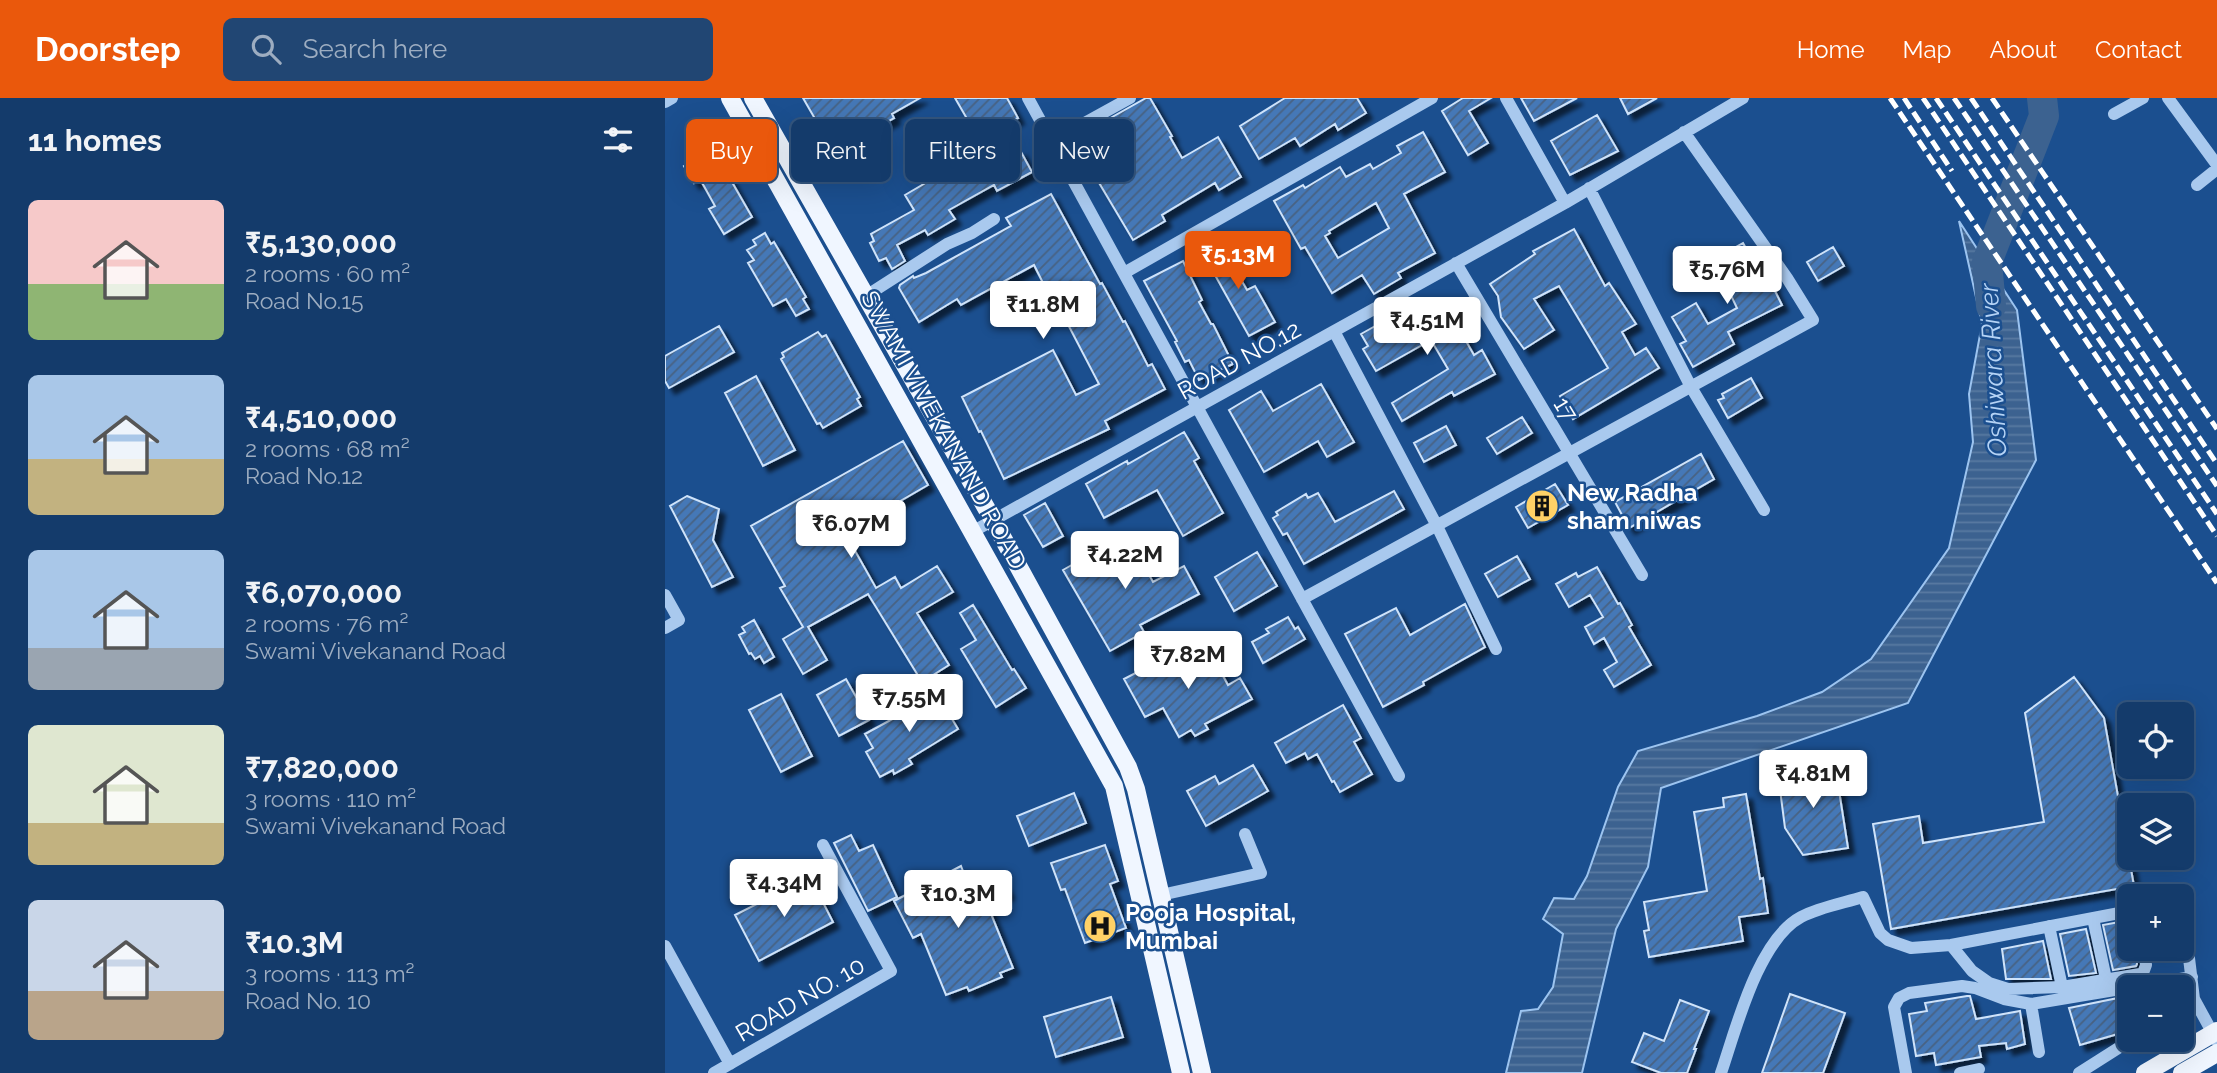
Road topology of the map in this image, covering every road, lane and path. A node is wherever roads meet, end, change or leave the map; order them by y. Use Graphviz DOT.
graph roads {
  1 [pos="672,98"];
  2 [pos="730,98"];
  3 [pos="753,98"];
  4 [pos="1028,98"];
  5 [pos="1130,98"];
  6 [pos="1431,98"];
  7 [pos="1506,98"];
  8 [pos="1743,98"];
  9 [pos="2143,98"];
  10 [pos="2168,98"];
  11 [pos="665,102"];
  12 [pos="2114,114"];
  13 [pos="1040,119"];
  14 [pos="1092,119"];
  15 [pos="1684,132"];
  16 [pos="2217,167"];
  17 [pos="1074,182"];
  18 [pos="2197,184"];
  19 [pos="1589,188"];
  20 [pos="1565,202"];
  21 [pos="994,219"];
  22 [pos="1456,264"];
  23 [pos="1124,273"];
  24 [pos="866,296"];
  25 [pos="1334,331"];
  26 [pos="1691,387"];
  27 [pos="1197,407"];
  28 [pos="1568,454"];
  29 [pos="1764,510"];
  30 [pos="993,520"];
  31 [pos="1437,526"];
  32 [pos="972,532"];
  33 [pos="1642,575"];
  34 [pos="665,595"];
  35 [pos="1303,599"];
  36 [pos="665,628"];
  37 [pos="1496,649"];
  38 [pos="1399,776"];
  39 [pos="1245,834"];
  40 [pos="823,845"];
  41 [pos="1152,856"];
  42 [pos="1132,860"];
  43 [pos="1161,895"];
  44 [pos="2117,914"];
  45 [pos="2094,918"];
  46 [pos="2049,926"];
  47 [pos="1951,945"];
  48 [pos="665,946"];
  49 [pos="2146,961"];
  50 [pos="2106,979"];
  51 [pos="2062,987"];
  52 [pos="2117,990"];
  53 [pos="2194,999"];
  54 [pos="2031,1004"];
  55 [pos="2214,1044"];
  56 [pos="2117,1049"];
  57 [pos="2039,1052"];
  58 [pos="730,1064"];
  59 [pos="1979,1069"];
  60 [pos="714,1073"];
  61 [pos="1181,1073"];
  62 [pos="1202,1073"];
  63 [pos="1721,1073"];
  64 [pos="1906,1073"];
  65 [pos="1960,1073"];
  66 [pos="2079,1073"];
  67 [pos="2145,1073"];
  68 [pos="2182,1073"];
  1 -- 11 [label="street"];
  2 -- 32 [label="main road, SWAMI VIVEKANAND ROAD"];
  3 -- 24 [label="main road, SWAMI VIVEKANAND ROAD"];
  4 -- 13 [label="street"];
  5 -- 14 [label="street"];
  6 -- 23 [label="street"];
  7 -- 20 [label="street"];
  8 -- 15 [label="street, ROAD NO.12"];
  9 -- 12 [label="street"];
  10 -- 16 [label="street"];
  15 -- 19 [label="street, ROAD NO.12"];
  15 -- 26 [label="street"];
  16 -- 18 [label="street"];
  17 -- 23 [label="street"];
  19 -- 20 [label="street, ROAD NO.12"];
  19 -- 26 [label="street"];
  20 -- 22 [label="street, ROAD NO.12"];
  21 -- 24 [label="street"];
  22 -- 25 [label="street, ROAD NO.12"];
  22 -- 28 [label="street, 17"];
  23 -- 27 [label="street"];
  24 -- 30 [label="main road, SWAMI VIVEKANAND ROAD"];
  25 -- 27 [label="street, ROAD NO.12"];
  25 -- 31 [label="street"];
  26 -- 28 [label="street"];
  26 -- 29 [label="street"];
  27 -- 30 [label="street, ROAD NO.12"];
  27 -- 35 [label="street"];
  28 -- 31 [label="street"];
  28 -- 33 [label="street, 17"];
  30 -- 32 [label="street, ROAD NO.12"];
  30 -- 41 [label="main road, SWAMI VIVEKANAND ROAD"];
  31 -- 35 [label="street"];
  31 -- 37 [label="street"];
  32 -- 42 [label="main road, SWAMI VIVEKANAND ROAD"];
  34 -- 36 [label="street"];
  35 -- 38 [label="street"];
  39 -- 43 [label="street"];
  40 -- 58 [label="street, ROAD NO. 10"];
  41 -- 42 [label="main road"];
  41 -- 43 [label="main road, SWAMI VIVEKANAND ROAD"];
  42 -- 61 [label="main road, SWAMI VIVEKANAND ROAD"];
  43 -- 62 [label="main road, SWAMI VIVEKANAND ROAD"];
  44 -- 45 [label="street"];
  45 -- 46 [label="street"];
  45 -- 50 [label="street"];
  46 -- 47 [label="street"];
  46 -- 51 [label="street"];
  47 -- 51 [label="street"];
  47 -- 63 [label="street"];
  48 -- 58 [label="street"];
  49 -- 50 [label="street"];
  50 -- 51 [label="street"];
  52 -- 54 [label="street"];
  53 -- 55 [label="street"];
  54 -- 57 [label="street"];
  54 -- 64 [label="street"];
  55 -- 67 [label="main road"];
  55 -- 68 [label="main road"];
  56 -- 66 [label="street"];
  58 -- 60 [label="street, ROAD NO. 10"];
  59 -- 65 [label="street"];
}
